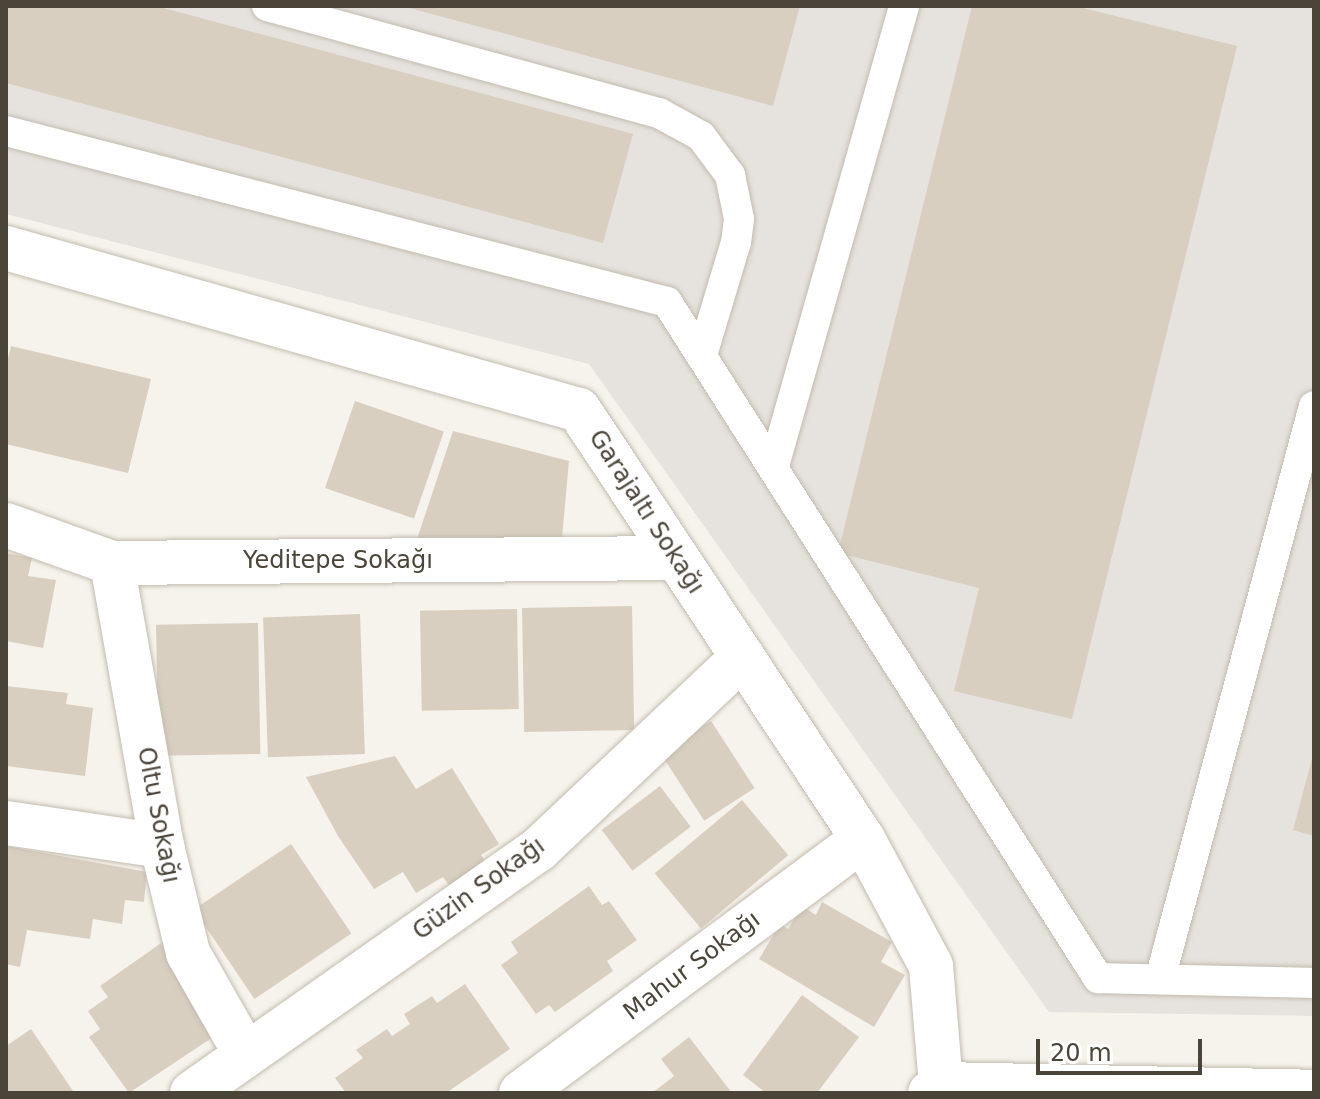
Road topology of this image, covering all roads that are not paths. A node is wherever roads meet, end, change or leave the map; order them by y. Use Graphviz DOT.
graph roads {
  1 [pos="267,6"];
  2 [pos="904,6"];
  3 [pos="6,131"];
  4 [pos="6,248"];
  5 [pos="702,355"];
  6 [pos="1314,406"];
  7 [pos="774,466"];
  8 [pos="6,525"];
  9 [pos="677,558"];
  10 [pos="112,563"];
  11 [pos="743,657"];
  12 [pos="6,823"];
  13 [pos="863,839"];
  14 [pos="162,846"];
  15 [pos="1160,979"];
  16 [pos="1314,983"];
  17 [pos="245,1053"];
  18 [pos="935,1089"];
  19 [pos="1314,1092"];
  20 [pos="192,1093"];
  21 [pos="521,1093"];
  1 -- 5 [label="lane"];
  2 -- 7 [label="lane"];
  3 -- 5 [label="lane"];
  4 -- 9 [label="street, Garajaltı Sokağı"];
  5 -- 7 [label="lane"];
  6 -- 15 [label="lane"];
  7 -- 15 [label="lane"];
  8 -- 10 [label="street, Yeditepe Sokağı"];
  9 -- 10 [label="street, Yeditepe Sokağı"];
  9 -- 11 [label="street, Garajaltı Sokağı"];
  10 -- 14 [label="street, Oltu Sokağı"];
  11 -- 13 [label="street, Garajaltı Sokağı"];
  11 -- 17 [label="street, Güzin Sokağı"];
  12 -- 14 [label="street"];
  13 -- 18 [label="street, Garajaltı Sokağı"];
  13 -- 21 [label="street, Mahur Sokağı"];
  14 -- 17 [label="street, Oltu Sokağı"];
  15 -- 16 [label="lane"];
  17 -- 20 [label="street, Güzin Sokağı"];
  18 -- 19 [label="street"];
}
